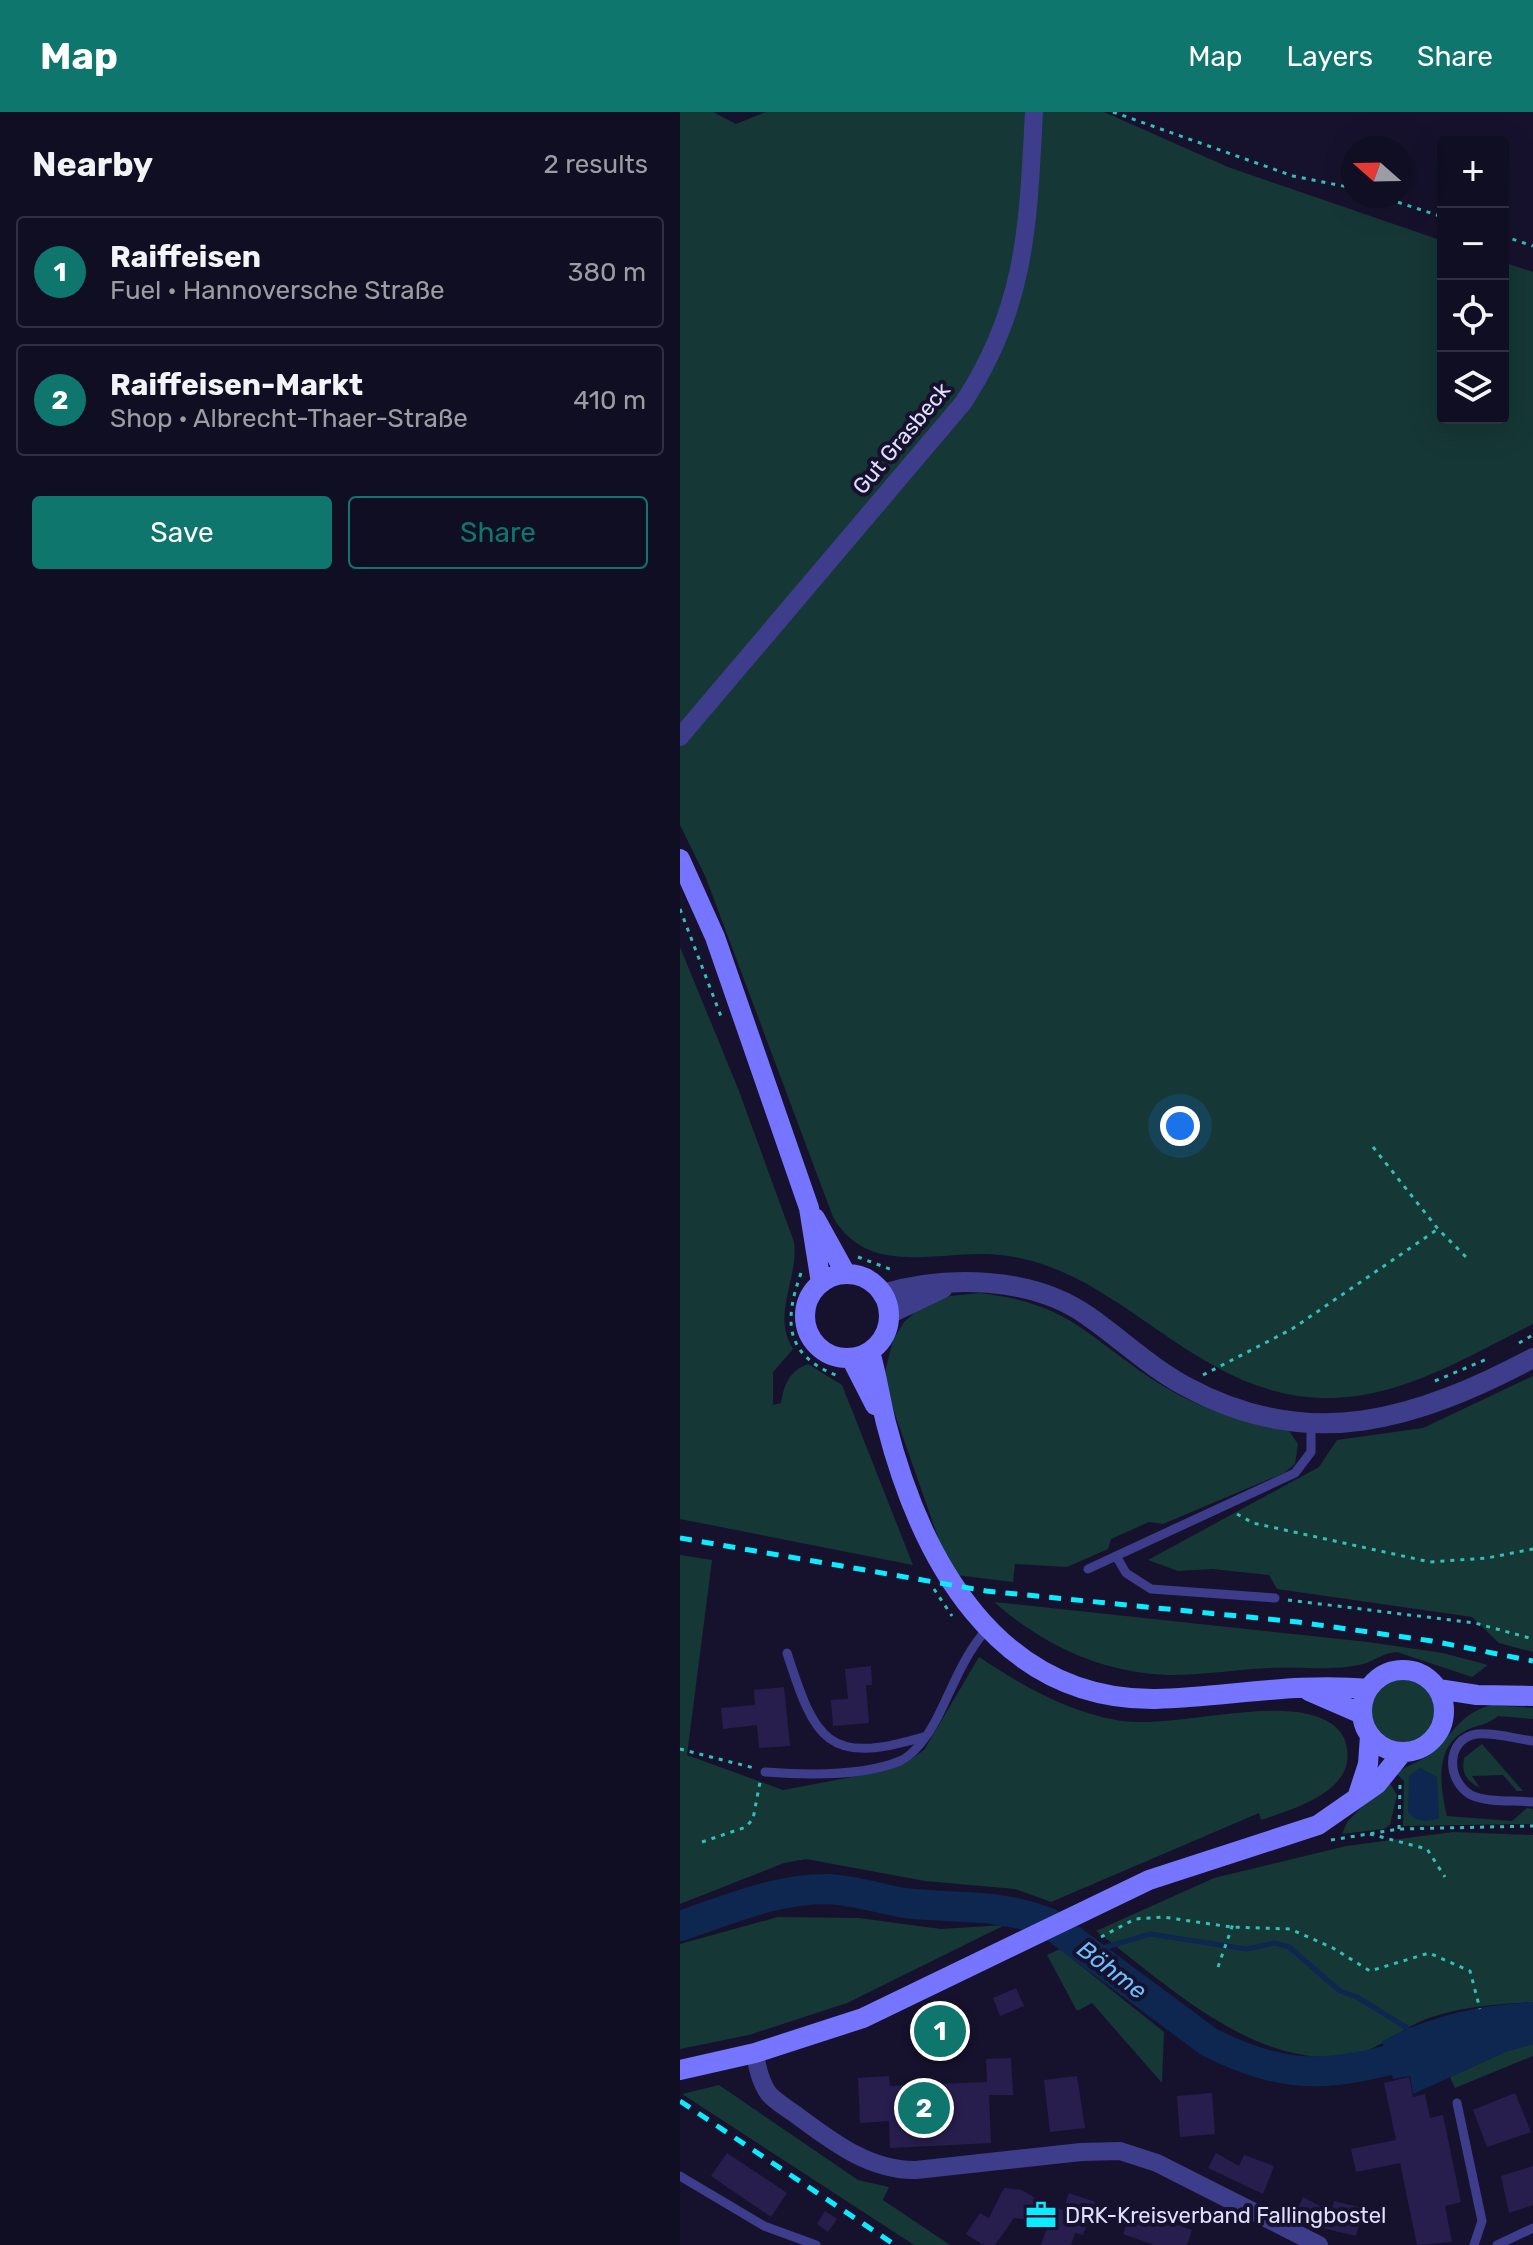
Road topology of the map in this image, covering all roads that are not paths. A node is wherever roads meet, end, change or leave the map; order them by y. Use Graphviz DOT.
graph roads {
  1 [pos="1034,112"];
  2 [pos="680,737"];
  3 [pos="680,859"];
  4 [pos="826,1258"];
  5 [pos="846,1274"];
  6 [pos="821,1283"];
  7 [pos="886,1304"];
  8 [pos="860,1355"];
  9 [pos="1533,1358"];
  10 [pos="1311,1423"];
  11 [pos="1116,1556"];
  12 [pos="1088,1569"];
  13 [pos="1275,1598"];
  14 [pos="987,1629"];
  15 [pos="787,1653"];
  16 [pos="1305,1689"];
  17 [pos="1368,1689"];
  18 [pos="1438,1689"];
  19 [pos="1477,1695"];
  20 [pos="1533,1696"];
  21 [pos="1362,1714"];
  22 [pos="1444,1718"];
  23 [pos="1370,1736"];
  24 [pos="923,1737"];
  25 [pos="1533,1741"];
  26 [pos="1402,1753"];
  27 [pos="765,1772"];
  28 [pos="1357,1798"];
  29 [pos="1533,1802"];
  30 [pos="755,2053"];
  31 [pos="680,2070"];
  32 [pos="1457,2103"];
  33 [pos="680,2176"];
  34 [pos="1533,2228"];
  35 [pos="816,2245"];
  36 [pos="1319,2245"];
  37 [pos="1474,2245"];
  38 [pos="1497,2245"];
  1 -- 2 [label="street, Gut Grasbeck"];
  3 -- 4 [label="main road"];
  4 -- 5 [label="main road"];
  4 -- 6 [label="main road"];
  5 -- 6 [label="main road"];
  5 -- 7 [label="main road"];
  6 -- 8 [label="main road"];
  7 -- 8 [label="main road"];
  7 -- 10 [label="street"];
  8 -- 14 [label="main road"];
  9 -- 10 [label="street"];
  10 -- 11 [label="lane"];
  11 -- 12 [label="lane"];
  11 -- 13 [label="lane"];
  14 -- 16 [label="main road"];
  14 -- 24 [label="lane"];
  15 -- 24 [label="lane"];
  16 -- 17 [label="main road"];
  16 -- 21 [label="main road"];
  17 -- 18 [label="main road"];
  17 -- 21 [label="main road"];
  18 -- 19 [label="main road"];
  18 -- 22 [label="main road"];
  19 -- 20 [label="main road"];
  19 -- 22 [label="main road"];
  21 -- 23 [label="main road"];
  22 -- 26 [label="main road"];
  23 -- 26 [label="main road"];
  23 -- 28 [label="main road"];
  24 -- 27 [label="lane"];
  25 -- 29 [label="lane"];
  26 -- 28 [label="main road"];
  28 -- 30 [label="main road"];
  30 -- 31 [label="main road"];
  30 -- 36 [label="street"];
  32 -- 37 [label="lane"];
  33 -- 35 [label="lane"];
  34 -- 38 [label="lane"];
}
